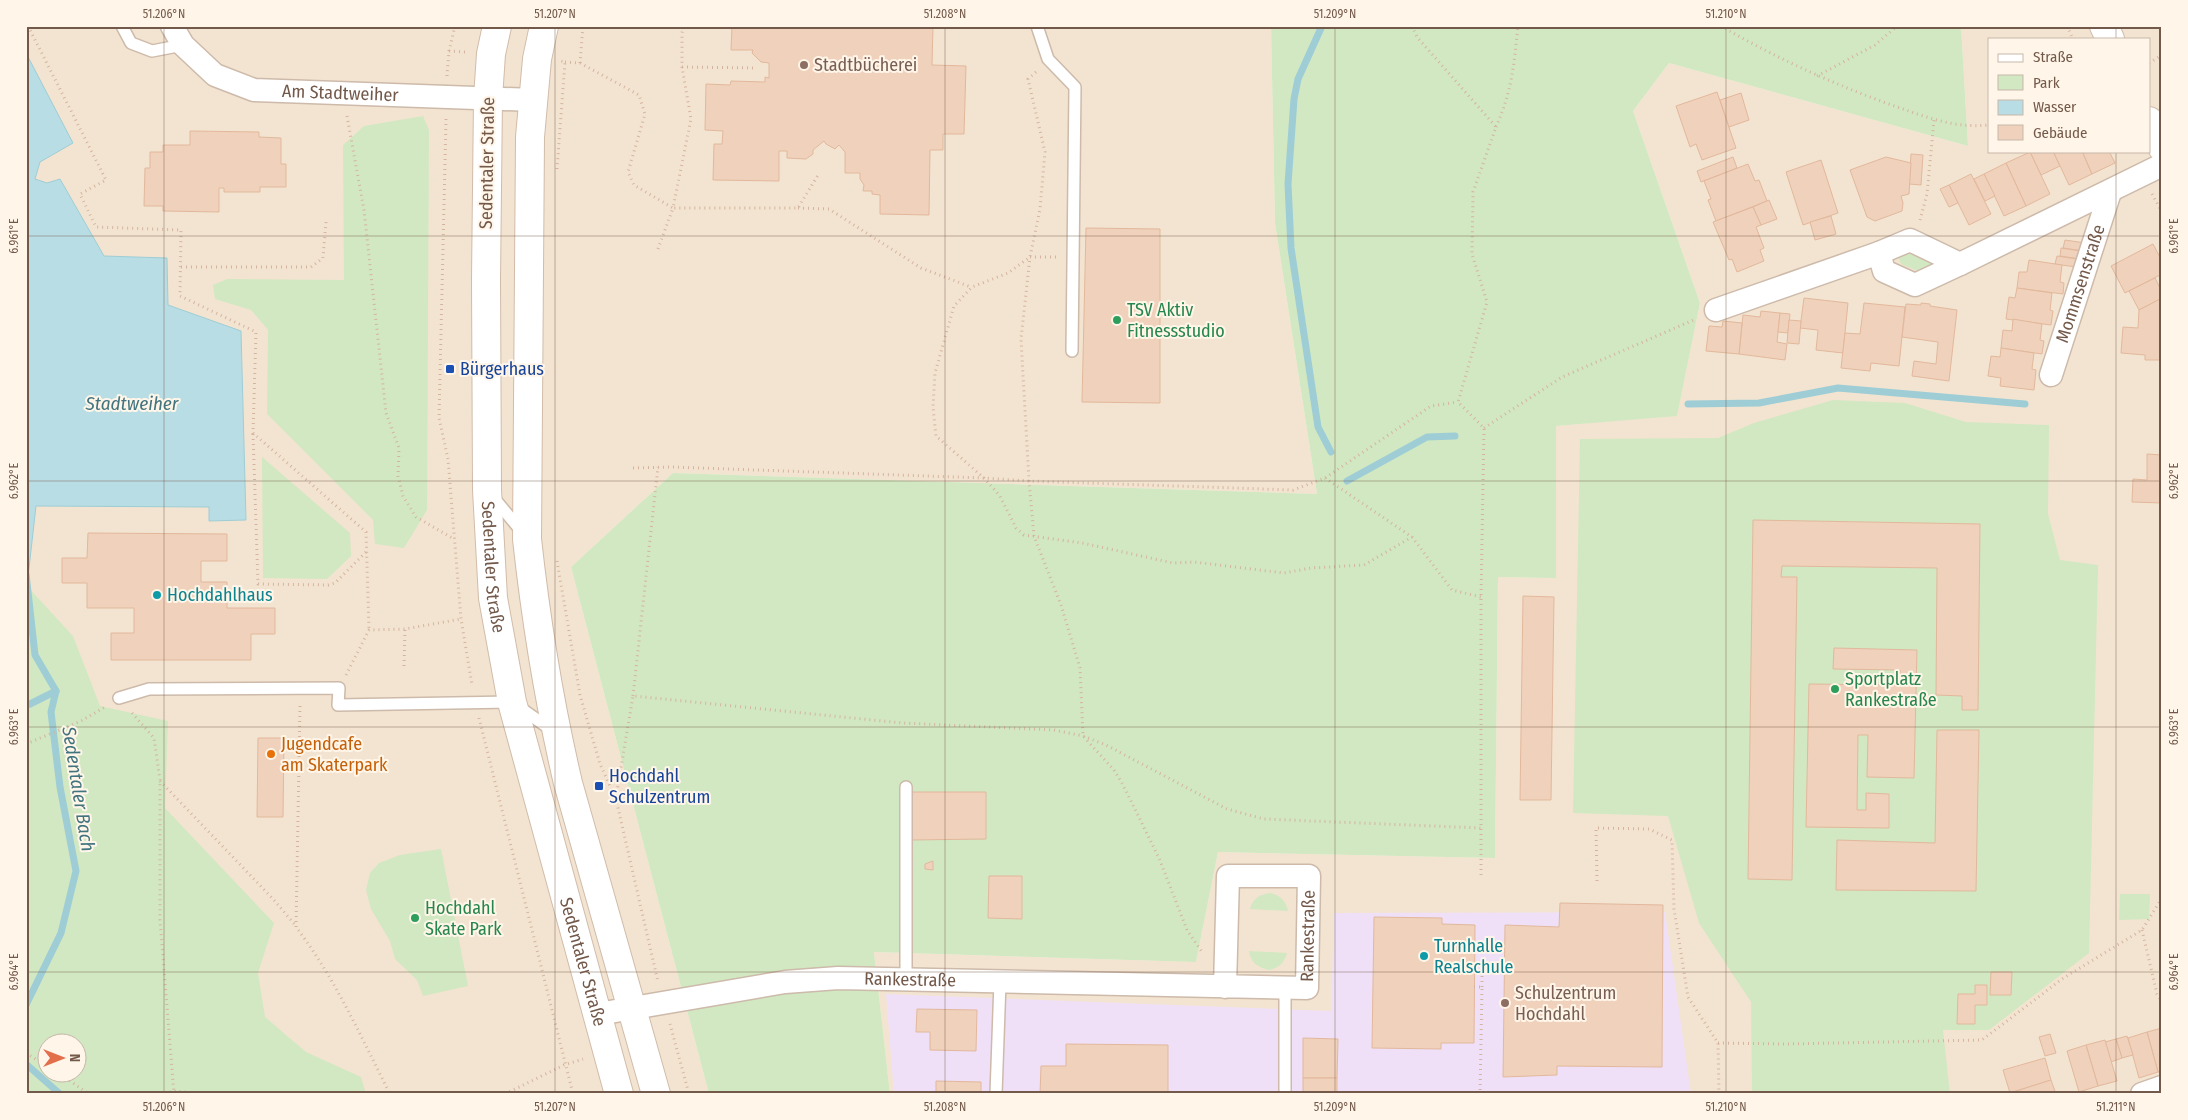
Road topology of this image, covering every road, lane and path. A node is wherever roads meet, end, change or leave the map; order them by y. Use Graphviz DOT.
graph roads {
  1 [pos="28,26"];
  2 [pos="122,26"];
  3 [pos="455,26"];
  4 [pos="497,26"];
  5 [pos="544,26"];
  6 [pos="584,26"];
  7 [pos="684,26"];
  8 [pos="1037,26"];
  9 [pos="1412,26"];
  10 [pos="1518,26"];
  11 [pos="1721,26"];
  12 [pos="1897,26"];
  13 [pos="2067,26"];
  14 [pos="2104,26"];
  15 [pos="177,36"];
  16 [pos="2073,38"];
  17 [pos="2110,38"];
  18 [pos="2162,55"];
  19 [pos="1048,59"];
  20 [pos="565,62"];
  21 [pos="2150,62"];
  22 [pos="580,63"];
  23 [pos="682,67"];
  24 [pos="757,68"];
  25 [pos="1817,76"];
  26 [pos="342,94"];
  27 [pos="446,97"];
  28 [pos="488,98"];
  29 [pos="533,100"];
  30 [pos="1934,120"];
  31 [pos="2150,123"];
  32 [pos="1988,125"];
  33 [pos="1496,127"];
  34 [pos="2162,147"];
  35 [pos="2162,165"];
  36 [pos="818,175"];
  37 [pos="2110,192"];
  38 [pos="673,208"];
  39 [pos="798,208"];
  40 [pos="326,222"];
  41 [pos="1910,240"];
  42 [pos="658,249"];
  43 [pos="1878,253"];
  44 [pos="1030,256"];
  45 [pos="1073,257"];
  46 [pos="1960,264"];
  47 [pos="181,267"];
  48 [pos="972,288"];
  49 [pos="1716,310"];
  50 [pos="1072,351"];
  51 [pos="2051,375"];
  52 [pos="1458,402"];
  53 [pos="1484,428"];
  54 [pos="253,433"];
  55 [pos="633,468"];
  56 [pos="658,468"];
  57 [pos="984,478"];
  58 [pos="1325,478"];
  59 [pos="1029,481"];
  60 [pos="488,490"];
  61 [pos="1034,536"];
  62 [pos="1412,537"];
  63 [pos="527,539"];
  64 [pos="454,540"];
  65 [pos="366,552"];
  66 [pos="558,566"];
  67 [pos="1482,597"];
  68 [pos="461,619"];
  69 [pos="405,629"];
  70 [pos="369,630"];
  71 [pos="404,666"];
  72 [pos="339,688"];
  73 [pos="300,690"];
  74 [pos="633,696"];
  75 [pos="119,698"];
  76 [pos="512,702"];
  77 [pos="475,704"];
  78 [pos="556,734"];
  79 [pos="1083,736"];
  80 [pos="27,743"];
  81 [pos="160,780"];
  82 [pos="906,788"];
  83 [pos="616,799"];
  84 [pos="1481,828"];
  85 [pos="1482,878"];
  86 [pos="1597,881"];
  87 [pos="2162,898"];
  88 [pos="296,927"];
  89 [pos="2142,930"];
  90 [pos="1504,972"];
  91 [pos="906,980"];
  92 [pos="1000,982"];
  93 [pos="1474,987"];
  94 [pos="1482,987"];
  95 [pos="1221,988"];
  96 [pos="1286,988"];
  97 [pos="664,1001"];
  98 [pos="2162,1002"];
  99 [pos="633,1008"];
  100 [pos="598,1014"];
  101 [pos="1718,1043"];
  102 [pos="26,1053"];
  103 [pos="38,1060"];
  104 [pos="564,1065"];
  105 [pos="72,1082"];
  106 [pos="2162,1088"];
  107 [pos="174,1092"];
  108 [pos="89,1094"];
  109 [pos="160,1094"];
  110 [pos="206,1094"];
  111 [pos="390,1094"];
  112 [pos="505,1094"];
  113 [pos="573,1094"];
  114 [pos="619,1094"];
  115 [pos="656,1094"];
  116 [pos="689,1094"];
  117 [pos="996,1094"];
  118 [pos="1284,1094"];
  119 [pos="1480,1094"];
  120 [pos="1719,1094"];
  121 [pos="2142,1094"];
  1 -- 47 [label="path"];
  2 -- 15 [label="lane"];
  3 -- 27 [label="path"];
  4 -- 28 [label="street, Sedentaler Straße"];
  5 -- 29 [label="street, Sedentaler Straße"];
  6 -- 22 [label="path"];
  7 -- 23 [label="path"];
  8 -- 19 [label="lane"];
  9 -- 33 [label="path"];
  10 -- 33 [label="path"];
  11 -- 25 [label="path"];
  12 -- 25 [label="path"];
  13 -- 16 [label="path"];
  14 -- 17 [label="street"];
  15 -- 26 [label="street, Am Stadtweiher"];
  18 -- 21 [label="path"];
  19 -- 44 [label="path"];
  19 -- 45 [label="lane"];
  20 -- 22 [label="path"];
  22 -- 38 [label="path"];
  23 -- 24 [label="path"];
  23 -- 38 [label="path"];
  25 -- 30 [label="path"];
  26 -- 27 [label="street, Am Stadtweiher"];
  26 -- 64 [label="path"];
  27 -- 28 [label="street, Am Stadtweiher"];
  27 -- 64 [label="path"];
  28 -- 29 [label="street, Am Stadtweiher"];
  28 -- 60 [label="street, Sedentaler Straße"];
  29 -- 63 [label="street, Sedentaler Straße"];
  30 -- 32 [label="path"];
  30 -- 41 [label="path"];
  31 -- 34 [label="street"];
  33 -- 52 [label="path"];
  35 -- 37 [label="street, Mommsenstraße"];
  36 -- 39 [label="path"];
  37 -- 46 [label="street, Mommsenstraße"];
  37 -- 51 [label="street, Mommsenstraße"];
  38 -- 39 [label="path"];
  38 -- 42 [label="path"];
  39 -- 48 [label="path"];
  40 -- 47 [label="path"];
  41 -- 43 [label="street"];
  41 -- 46 [label="street"];
  43 -- 46 [label="street, Mommsenstraße"];
  43 -- 49 [label="street"];
  44 -- 45 [label="path"];
  44 -- 48 [label="path"];
  44 -- 59 [label="path"];
  45 -- 50 [label="lane"];
  47 -- 54 [label="path"];
  48 -- 57 [label="path"];
  49 -- 53 [label="path"];
  52 -- 53 [label="path"];
  52 -- 58 [label="path"];
  53 -- 67 [label="path"];
  54 -- 65 [label="path"];
  54 -- 65 [label="path"];
  55 -- 56 [label="path"];
  56 -- 57 [label="path"];
  56 -- 74 [label="path"];
  57 -- 59 [label="path"];
  57 -- 61 [label="path"];
  58 -- 59 [label="path"];
  58 -- 62 [label="path"];
  59 -- 61 [label="path"];
  60 -- 63 [label="lane"];
  60 -- 76 [label="street, Sedentaler Straße"];
  61 -- 62 [label="path"];
  61 -- 79 [label="path"];
  62 -- 67 [label="path"];
  63 -- 78 [label="street, Sedentaler Straße"];
  64 -- 68 [label="path"];
  65 -- 70 [label="path"];
  66 -- 83 [label="path"];
  67 -- 84 [label="path"];
  68 -- 69 [label="path"];
  68 -- 77 [label="path"];
  69 -- 70 [label="path"];
  69 -- 71 [label="path"];
  70 -- 72 [label="path"];
  72 -- 73 [label="lane"];
  72 -- 77 [label="lane"];
  73 -- 75 [label="lane"];
  73 -- 88 [label="path"];
  74 -- 79 [label="path"];
  74 -- 83 [label="path"];
  75 -- 80 [label="path"];
  75 -- 81 [label="path"];
  76 -- 77 [label="lane"];
  76 -- 78 [label="lane"];
  76 -- 100 [label="street, Sedentaler Straße"];
  77 -- 104 [label="path"];
  78 -- 99 [label="street, Sedentaler Straße"];
  79 -- 84 [label="path"];
  79 -- 95 [label="path"];
  81 -- 88 [label="path"];
  81 -- 107 [label="path"];
  82 -- 91 [label="lane"];
  83 -- 97 [label="path"];
  84 -- 85 [label="path"];
  86 -- 101 [label="path"];
  87 -- 89 [label="path"];
  88 -- 111 [label="path"];
  89 -- 98 [label="path"];
  89 -- 101 [label="path"];
  90 -- 94 [label="path"];
  91 -- 92 [label="street, Rankestraße"];
  91 -- 97 [label="street, Rankestraße"];
  92 -- 95 [label="street, Rankestraße"];
  92 -- 117 [label="lane"];
  93 -- 94 [label="path"];
  94 -- 119 [label="path"];
  95 -- 96 [label="street, Rankestraße"];
  95 -- 96 [label="street, Rankestraße"];
  96 -- 118 [label="lane"];
  97 -- 99 [label="street, Rankestraße"];
  97 -- 116 [label="path"];
  99 -- 100 [label="street, Rankestraße"];
  99 -- 115 [label="street, Sedentaler Straße"];
  100 -- 114 [label="street, Sedentaler Straße"];
  101 -- 120 [label="path"];
  102 -- 103 [label="path"];
  104 -- 112 [label="path"];
  104 -- 113 [label="path"];
  105 -- 108 [label="path"];
  106 -- 121 [label="street"];
  107 -- 109 [label="path"];
  107 -- 110 [label="path"];
}
